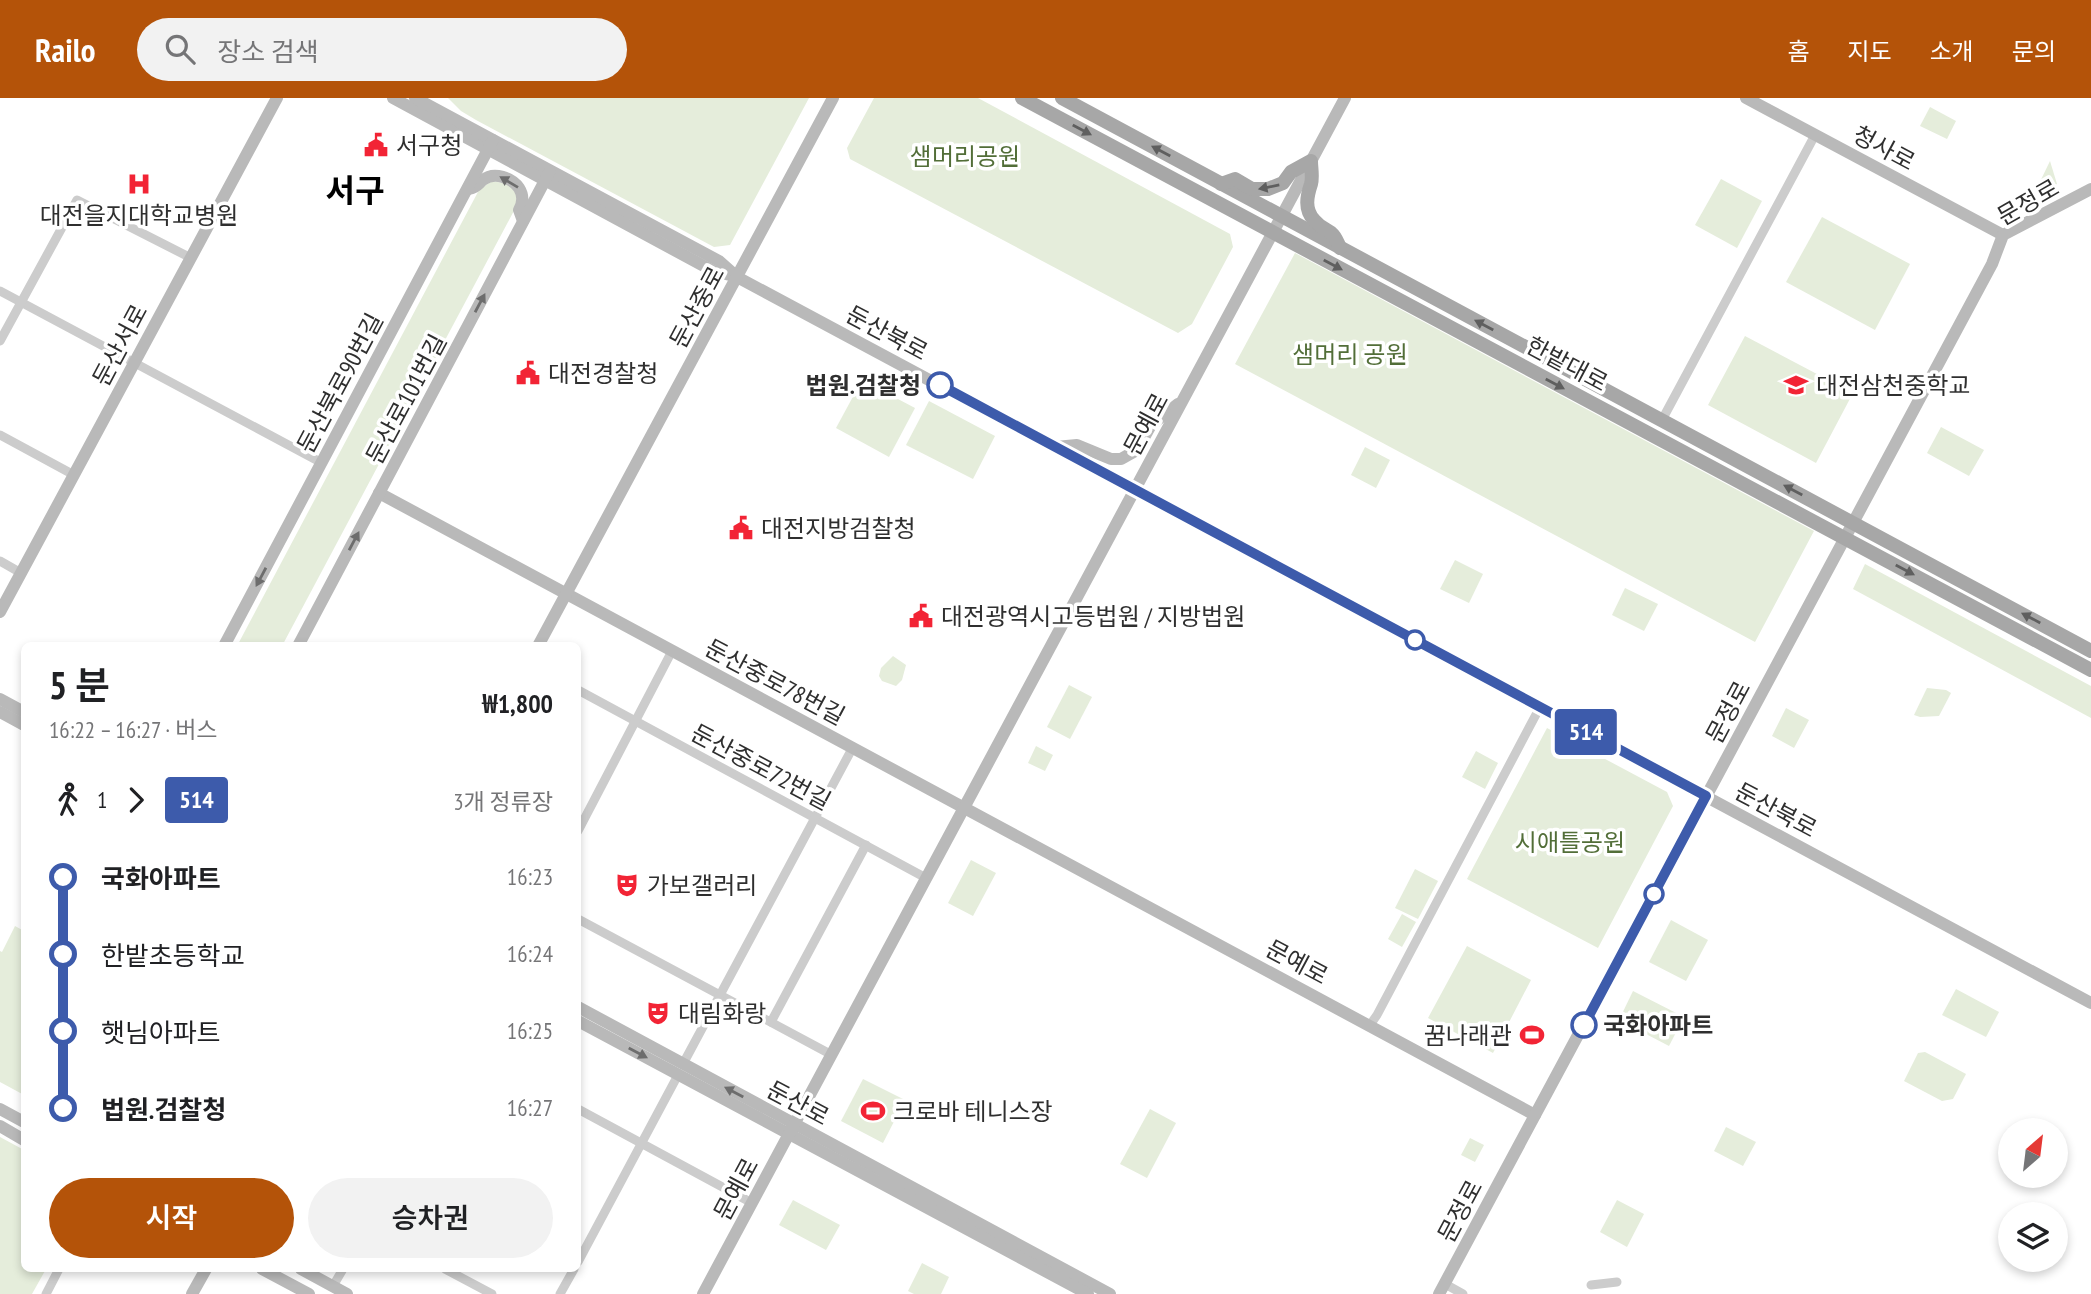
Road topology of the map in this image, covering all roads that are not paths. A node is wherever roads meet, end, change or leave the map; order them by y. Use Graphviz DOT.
graph roads {
  1 [pos="276,98"];
  2 [pos="393,98"];
  3 [pos="415,98"];
  4 [pos="833,98"];
  5 [pos="1022,98"];
  6 [pos="1345,98"];
  7 [pos="1746,98"];
  8 [pos="1072,100"];
  9 [pos="1815,135"];
  10 [pos="491,145"];
  11 [pos="1311,161"];
  12 [pos="548,175"];
  13 [pos="1221,184"];
  14 [pos="468,189"];
  15 [pos="2091,189"];
  16 [pos="1282,217"];
  17 [pos="523,222"];
  18 [pos="1273,233"];
  19 [pos="2003,235"];
  20 [pos="1340,248"];
  21 [pos="191,258"];
  22 [pos="737,277"];
  23 [pos="0,290"];
  24 [pos="21,302"];
  25 [pos="0,341"];
  26 [pos="134,362"];
  27 [pos="1181,402"];
  28 [pos="1662,420"];
  29 [pos="0,435"];
  30 [pos="1054,447"];
  31 [pos="322,463"];
  32 [pos="74,475"];
  33 [pos="1135,490"];
  34 [pos="379,493"];
  35 [pos="1853,523"];
  36 [pos="1845,538"];
  37 [pos="0,561"];
  38 [pos="21,573"];
  39 [pos="566,593"];
  40 [pos="0,612"];
  41 [pos="226,642"];
  42 [pos="300,642"];
  43 [pos="540,642"];
  44 [pos="673,651"];
  45 [pos="2091,651"];
  46 [pos="2091,670"];
  47 [pos="581,692"];
  48 [pos="0,699"];
  49 [pos="1540,707"];
  50 [pos="21,710"];
  51 [pos="0,712"];
  52 [pos="635,721"];
  53 [pos="21,723"];
  54 [pos="853,747"];
  55 [pos="1706,796"];
  56 [pos="965,807"];
  57 [pos="815,818"];
  58 [pos="581,825"];
  59 [pos="866,845"];
  60 [pos="926,878"];
  61 [pos="581,921"];
  62 [pos="720,995"];
  63 [pos="2091,1003"];
  64 [pos="581,1009"];
  65 [pos="581,1022"];
  66 [pos="771,1022"];
  67 [pos="1370,1025"];
  68 [pos="832,1055"];
  69 [pos="680,1069"];
  70 [pos="0,1109"];
  71 [pos="581,1111"];
  72 [pos="1535,1115"];
  73 [pos="21,1120"];
  74 [pos="0,1126"];
  75 [pos="792,1129"];
  76 [pos="21,1138"];
  77 [pos="641,1143"];
  78 [pos="752,1203"];
  79 [pos="581,1256"];
  80 [pos="57,1272"];
  81 [pos="204,1272"];
  82 [pos="268,1272"];
  83 [pos="307,1272"];
  84 [pos="341,1272"];
  85 [pos="451,1272"];
  86 [pos="572,1272"];
  87 [pos="1616,1282"];
  88 [pos="1591,1285"];
  89 [pos="333,1286"];
  90 [pos="1442,1289"];
  91 [pos="46,1294"];
  92 [pos="192,1294"];
  93 [pos="309,1294"];
  94 [pos="347,1294"];
  95 [pos="492,1294"];
  96 [pos="560,1294"];
  97 [pos="703,1294"];
  98 [pos="1088,1294"];
  99 [pos="1110,1294"];
  100 [pos="1463,1294"];
  1 -- 21 [label="main road, 둔산서로"];
  2 -- 10 [label="main road, 둔산북로"];
  3 -- 10 [label="main road, 둔산북로"];
  4 -- 22 [label="main road, 둔산중로"];
  5 -- 18 [label="main road, 한밭대로, one-way"];
  6 -- 11 [label="main road, 문예로"];
  7 -- 9 [label="main road, 청사로"];
  13 -- 8 [label="main road, 한밭대로, one-way"];
  9 -- 19 [label="main road, 청사로"];
  9 -- 28 [label="street"];
  10 -- 12 [label="main road, 둔산북로"];
  10 -- 14 [label="main road, 둔산북로90번길"];
  11 -- 13 [label="main road, one-way"];
  11 -- 16 [label="main road, 문예로"];
  11 -- 20 [label="main road"];
  12 -- 17 [label="main road, 둔산로101번길"];
  12 -- 22 [label="main road, 둔산북로"];
  13 -- 16 [label="main road, 한밭대로"];
  17 -- 14 [label="main road, one-way"];
  14 -- 31 [label="main road, 둔산북로90번길"];
  15 -- 19 [label="main road, 문정로"];
  16 -- 18 [label="main road, 문예로"];
  16 -- 20 [label="main road, 한밭대로"];
  34 -- 17 [label="main road, 둔산로101번길, one-way"];
  18 -- 27 [label="main road, 문예로"];
  18 -- 36 [label="main road, 한밭대로, one-way"];
  19 -- 35 [label="main road, 문정로"];
  28 -- 20 [label="main road, 한밭대로, one-way"];
  21 -- 24 [label="street"];
  21 -- 26 [label="main road, 둔산서로"];
  22 -- 30 [label="main road, 둔산북로"];
  22 -- 39 [label="main road, 둔산중로"];
  23 -- 24 [label="street"];
  24 -- 25 [label="street"];
  24 -- 26 [label="street"];
  26 -- 31 [label="street"];
  26 -- 32 [label="main road, 둔산서로"];
  27 -- 30 [label="main road"];
  27 -- 33 [label="main road, 문예로"];
  35 -- 28 [label="main road, 한밭대로, one-way"];
  29 -- 32 [label="street"];
  30 -- 33 [label="main road, 둔산북로"];
  31 -- 41 [label="main road, 둔산북로90번길, one-way"];
  32 -- 38 [label="main road, 둔산서로"];
  33 -- 49 [label="main road, 둔산북로"];
  33 -- 56 [label="main road, 문예로"];
  34 -- 39 [label="main road, 둔산중로78번길"];
  42 -- 34 [label="main road, 둔산로101번길, one-way"];
  35 -- 36 [label="main road, 문정로"];
  45 -- 35 [label="main road, 한밭대로, one-way"];
  36 -- 46 [label="main road, 한밭대로, one-way"];
  36 -- 55 [label="main road, 문정로"];
  37 -- 38 [label="street"];
  38 -- 40 [label="main road, 둔산서로"];
  39 -- 43 [label="main road, 둔산중로"];
  39 -- 44 [label="main road, 둔산중로78번길"];
  44 -- 52 [label="street"];
  44 -- 54 [label="main road, 둔산중로78번길"];
  47 -- 52 [label="street, 둔산중로72번길"];
  48 -- 50 [label="main road"];
  49 -- 55 [label="main road, 둔산북로"];
  49 -- 67 [label="street"];
  51 -- 53 [label="main road"];
  52 -- 57 [label="street, 둔산중로72번길"];
  52 -- 58 [label="street"];
  54 -- 56 [label="main road, 둔산중로78번길"];
  54 -- 57 [label="street"];
  55 -- 63 [label="main road, 둔산북로"];
  55 -- 72 [label="main road, 문정로"];
  56 -- 60 [label="main road, 문예로"];
  56 -- 67 [label="main road, 문예로"];
  57 -- 59 [label="street, 둔산중로72번길"];
  57 -- 62 [label="street"];
  59 -- 60 [label="street, 둔산중로72번길"];
  59 -- 66 [label="street"];
  60 -- 68 [label="main road, 문예로"];
  61 -- 62 [label="street"];
  62 -- 66 [label="street"];
  62 -- 69 [label="street"];
  64 -- 69 [label="main road, 둔산로"];
  65 -- 69 [label="main road, 둔산로, one-way"];
  66 -- 68 [label="street"];
  67 -- 72 [label="main road, 문예로"];
  68 -- 75 [label="main road, 문예로"];
  69 -- 75 [label="main road, 둔산로"];
  69 -- 77 [label="street"];
  70 -- 73 [label="main road"];
  71 -- 77 [label="street"];
  72 -- 90 [label="main road, 문정로"];
  74 -- 76 [label="main road"];
  75 -- 78 [label="main road, 문예로"];
  75 -- 98 [label="main road, 둔산로"];
  75 -- 99 [label="main road, 둔산로"];
  77 -- 78 [label="street"];
  77 -- 79 [label="street"];
  78 -- 97 [label="main road, 문예로"];
  80 -- 91 [label="street"];
  81 -- 92 [label="main road"];
  82 -- 93 [label="main road"];
  83 -- 89 [label="main road"];
  84 -- 89 [label="street"];
  85 -- 95 [label="street"];
  86 -- 96 [label="street"];
  87 -- 88 [label="street"];
  89 -- 94 [label="main road"];
  90 -- 100 [label="street"];
}
